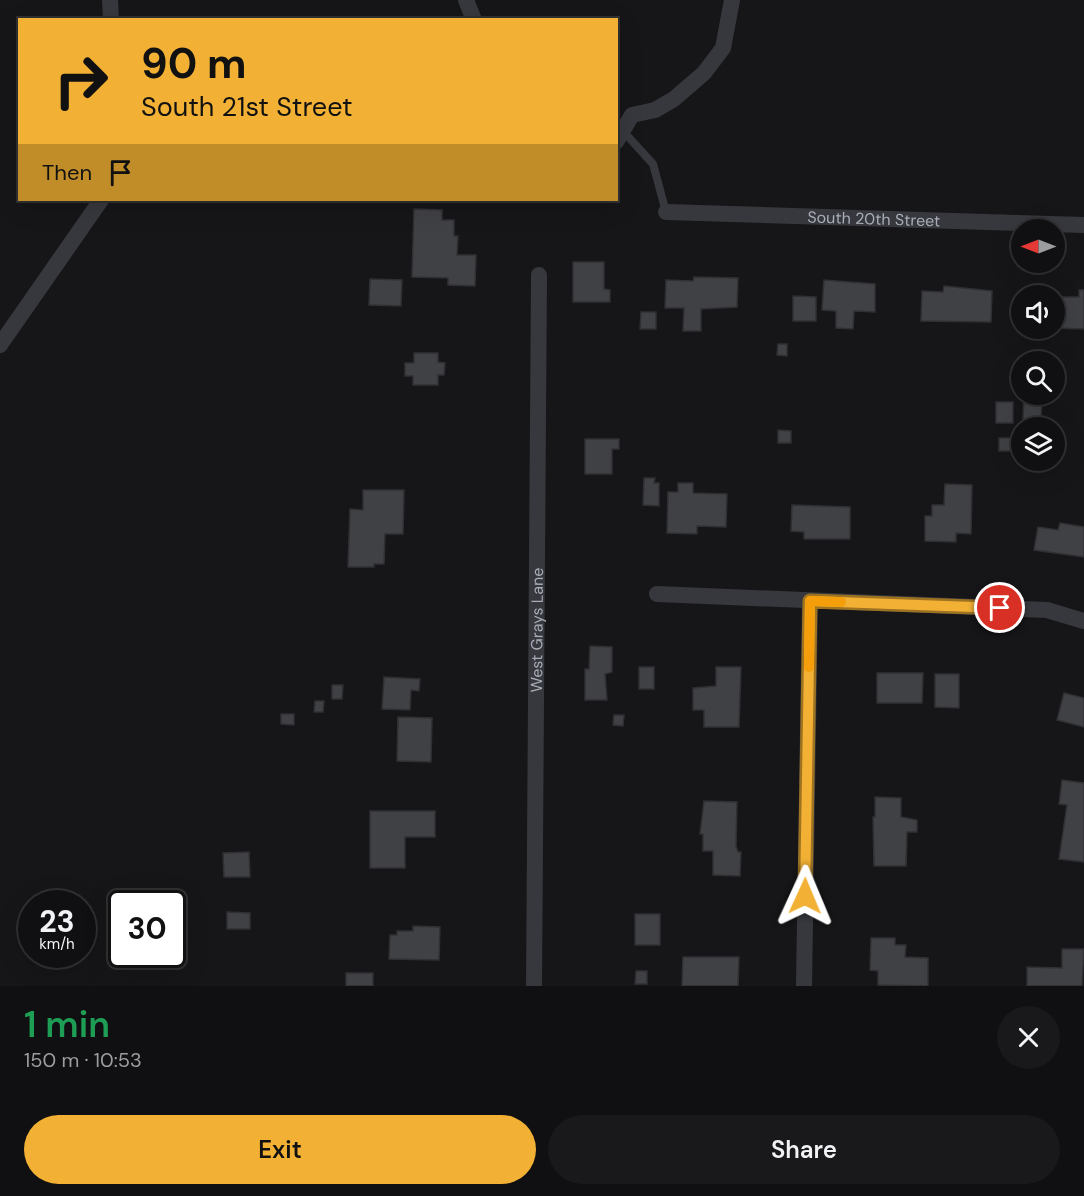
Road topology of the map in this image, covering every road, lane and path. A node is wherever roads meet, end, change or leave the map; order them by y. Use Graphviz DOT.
graph roads {
  1 [pos="110,0"];
  2 [pos="466,0"];
  3 [pos="732,0"];
  4 [pos="111,18"];
  5 [pos="473,18"];
  6 [pos="619,136"];
  7 [pos="100,201"];
  8 [pos="666,212"];
  9 [pos="1084,225"];
  10 [pos="539,275"];
  11 [pos="0,345"];
  12 [pos="657,594"];
  13 [pos="810,601"];
  14 [pos="1084,621"];
  15 [pos="534,986"];
  16 [pos="804,986"];
  1 -- 4 [label="street"];
  2 -- 5 [label="street"];
  3 -- 6 [label="street"];
  6 -- 8 [label="lane"];
  7 -- 11 [label="street"];
  8 -- 9 [label="street, South 20th Street"];
  10 -- 15 [label="street, West Grays Lane"];
  12 -- 13 [label="street"];
  13 -- 14 [label="street"];
  13 -- 16 [label="street"];
}
